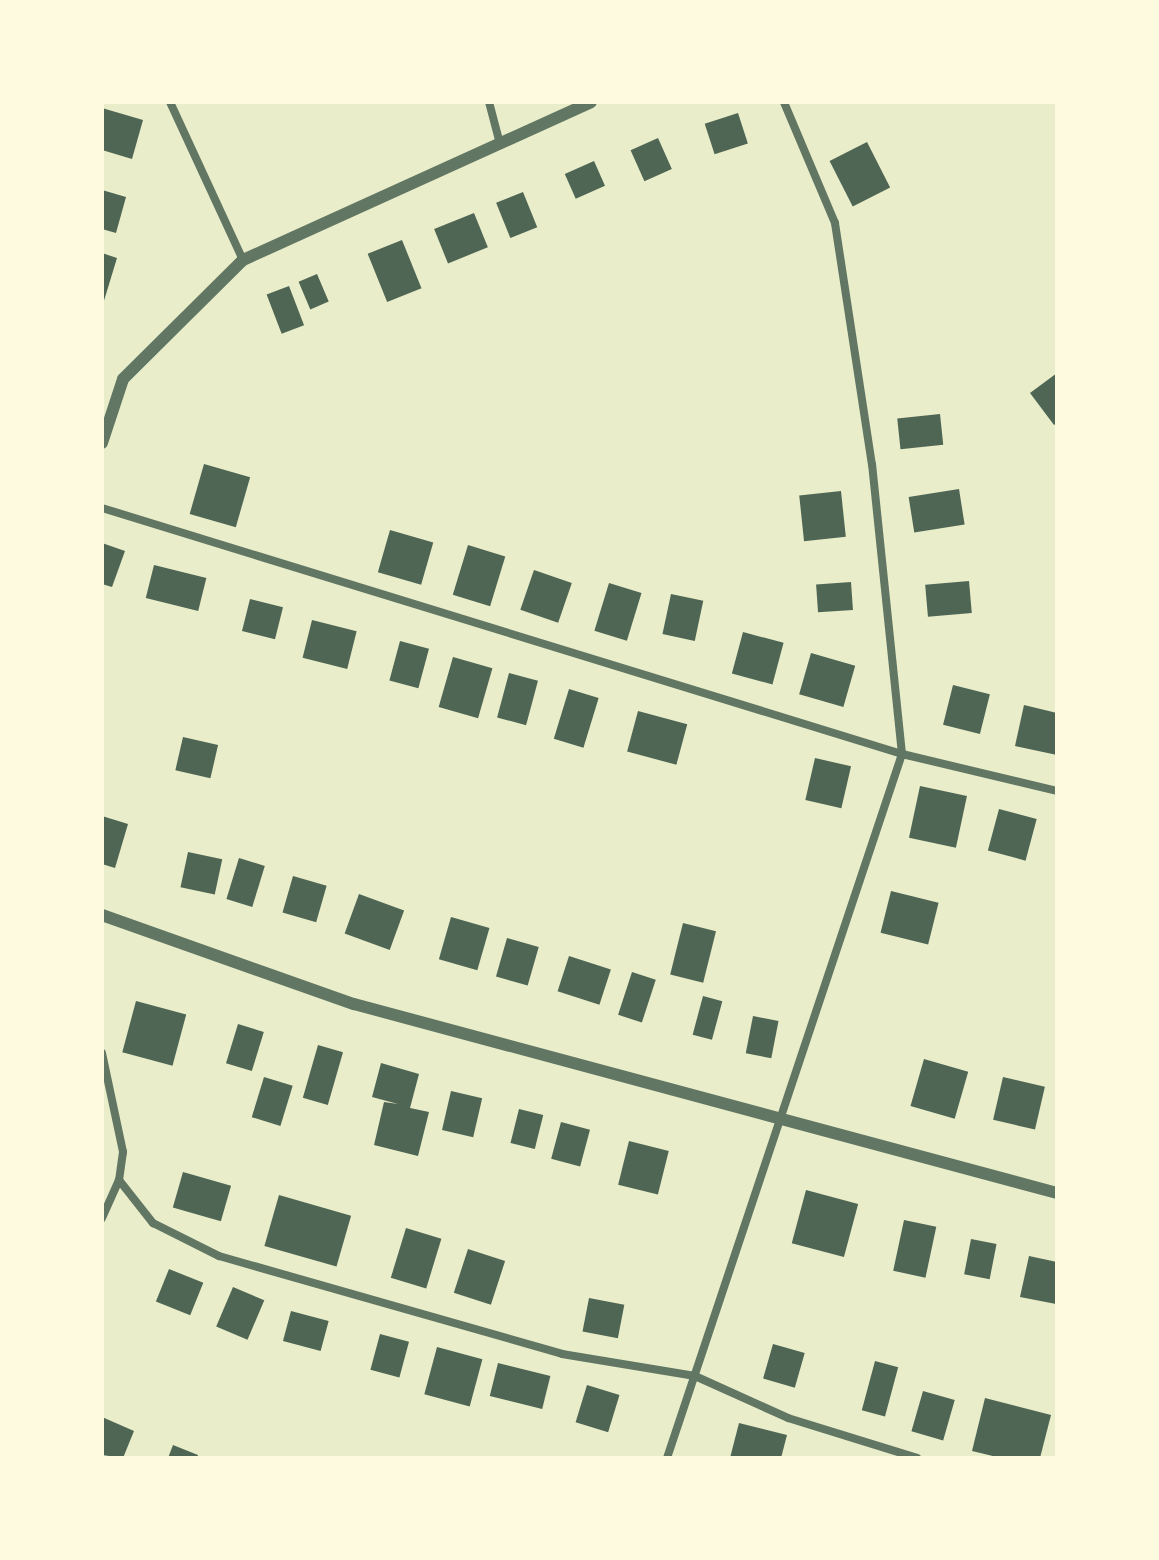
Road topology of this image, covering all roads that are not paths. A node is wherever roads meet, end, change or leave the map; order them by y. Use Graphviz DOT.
graph roads {
  1 [pos="170,102"];
  2 [pos="489,102"];
  3 [pos="591,102"];
  4 [pos="784,102"];
  5 [pos="500,144"];
  6 [pos="243,260"];
  7 [pos="102,443"];
  8 [pos="102,508"];
  9 [pos="902,754"];
  10 [pos="1057,791"];
  11 [pos="102,915"];
  12 [pos="102,1053"];
  13 [pos="781,1120"];
  14 [pos="119,1180"];
  15 [pos="1057,1193"];
  16 [pos="102,1218"];
  17 [pos="695,1376"];
  18 [pos="667,1458"];
  19 [pos="917,1458"];
  1 -- 6 [label="street"];
  2 -- 5 [label="street"];
  3 -- 5 [label="street"];
  4 -- 9 [label="street"];
  5 -- 6 [label="street"];
  6 -- 7 [label="street"];
  8 -- 9 [label="street"];
  9 -- 10 [label="street"];
  9 -- 13 [label="street"];
  11 -- 13 [label="street"];
  12 -- 14 [label="street"];
  13 -- 15 [label="street"];
  13 -- 17 [label="street"];
  14 -- 16 [label="street"];
  14 -- 17 [label="street"];
  17 -- 18 [label="street"];
  17 -- 19 [label="street"];
}
